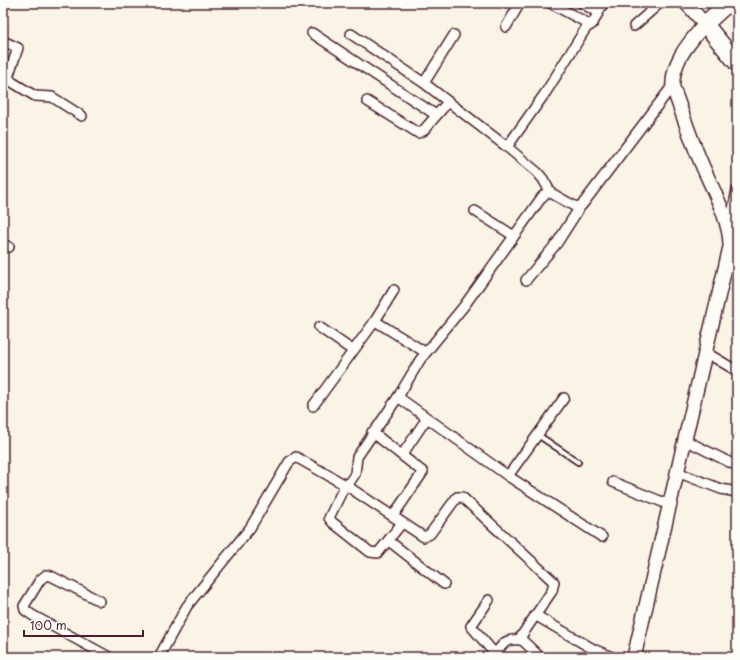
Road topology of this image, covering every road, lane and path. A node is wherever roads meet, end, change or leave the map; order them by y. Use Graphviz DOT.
graph roads {
  1 [pos="520,3"];
  2 [pos="550,3"];
  3 [pos="582,3"];
  4 [pos="604,3"];
  5 [pos="660,3"];
  6 [pos="686,3"];
  7 [pos="725,5"];
  8 [pos="598,13"];
  9 [pos="705,24"];
  10 [pos="591,25"];
  11 [pos="634,26"];
  12 [pos="506,27"];
  13 [pos="312,33"];
  14 [pos="351,34"];
  15 [pos="454,35"];
  16 [pos="3,41"];
  17 [pos="737,63"];
  18 [pos="424,83"];
  19 [pos="673,85"];
  20 [pos="367,101"];
  21 [pos="448,102"];
  22 [pos="82,116"];
  23 [pos="436,116"];
  24 [pos="507,147"];
  25 [pos="737,190"];
  26 [pos="551,193"];
  27 [pos="580,207"];
  28 [pos="475,211"];
  29 [pos="733,230"];
  30 [pos="514,236"];
  31 [pos="526,280"];
  32 [pos="394,290"];
  33 [pos="375,321"];
  34 [pos="319,327"];
  35 [pos="352,350"];
  36 [pos="425,352"];
  37 [pos="705,352"];
  38 [pos="737,371"];
  39 [pos="398,396"];
  40 [pos="564,398"];
  41 [pos="313,406"];
  42 [pos="427,418"];
  43 [pos="372,432"];
  44 [pos="538,435"];
  45 [pos="684,440"];
  46 [pos="402,455"];
  47 [pos="578,462"];
  48 [pos="737,466"];
  49 [pos="677,472"];
  50 [pos="508,476"];
  51 [pos="612,482"];
  52 [pos="346,486"];
  53 [pos="737,492"];
  54 [pos="670,505"];
  55 [pos="393,516"];
  56 [pos="402,523"];
  57 [pos="602,537"];
  58 [pos="388,541"];
  59 [pos="444,584"];
  60 [pos="489,600"];
  61 [pos="100,601"];
  62 [pos="536,615"];
  63 [pos="521,640"];
  64 [pos="494,656"];
  65 [pos="109,657"];
  66 [pos="159,657"];
  67 [pos="540,657"];
  68 [pos="612,657"];
  69 [pos="634,657"];
  1 -- 12 [label="street"];
  2 -- 10 [label="street"];
  3 -- 8 [label="street"];
  4 -- 8 [label="street"];
  5 -- 11 [label="street"];
  6 -- 9 [label="street"];
  7 -- 9 [label="highway"];
  8 -- 10 [label="street"];
  9 -- 17 [label="highway"];
  9 -- 19 [label="street"];
  10 -- 24 [label="street"];
  13 -- 23 [label="street"];
  14 -- 18 [label="street"];
  15 -- 18 [label="street"];
  16 -- 22 [label="street"];
  18 -- 21 [label="street"];
  19 -- 27 [label="street"];
  19 -- 29 [label="street"];
  20 -- 23 [label="street"];
  21 -- 23 [label="street"];
  21 -- 24 [label="street"];
  24 -- 26 [label="street"];
  25 -- 29 [label="street"];
  26 -- 27 [label="street"];
  26 -- 30 [label="street"];
  27 -- 31 [label="street"];
  28 -- 30 [label="street"];
  29 -- 37 [label="street"];
  30 -- 36 [label="street"];
  32 -- 33 [label="street"];
  33 -- 35 [label="street"];
  33 -- 36 [label="street"];
  34 -- 35 [label="street"];
  35 -- 41 [label="street"];
  36 -- 39 [label="street"];
  37 -- 38 [label="street"];
  37 -- 45 [label="street"];
  39 -- 42 [label="street"];
  39 -- 43 [label="street"];
  40 -- 44 [label="street"];
  42 -- 46 [label="street"];
  42 -- 50 [label="street"];
  43 -- 46 [label="street"];
  43 -- 52 [label="street"];
  44 -- 47 [label="lane"];
  44 -- 50 [label="street"];
  45 -- 48 [label="street"];
  45 -- 49 [label="street"];
  46 -- 55 [label="street"];
  49 -- 53 [label="street"];
  49 -- 54 [label="street"];
  50 -- 57 [label="street"];
  51 -- 54 [label="street"];
  52 -- 55 [label="street"];
  52 -- 58 [label="street"];
  52 -- 66 [label="street"];
  54 -- 69 [label="street"];
  55 -- 56 [label="street"];
  56 -- 58 [label="street"];
  56 -- 62 [label="street"];
  58 -- 59 [label="street"];
  60 -- 64 [label="street"];
  61 -- 65 [label="street"];
  62 -- 63 [label="street"];
  62 -- 68 [label="street"];
  63 -- 64 [label="street"];
  63 -- 67 [label="street"];
}
